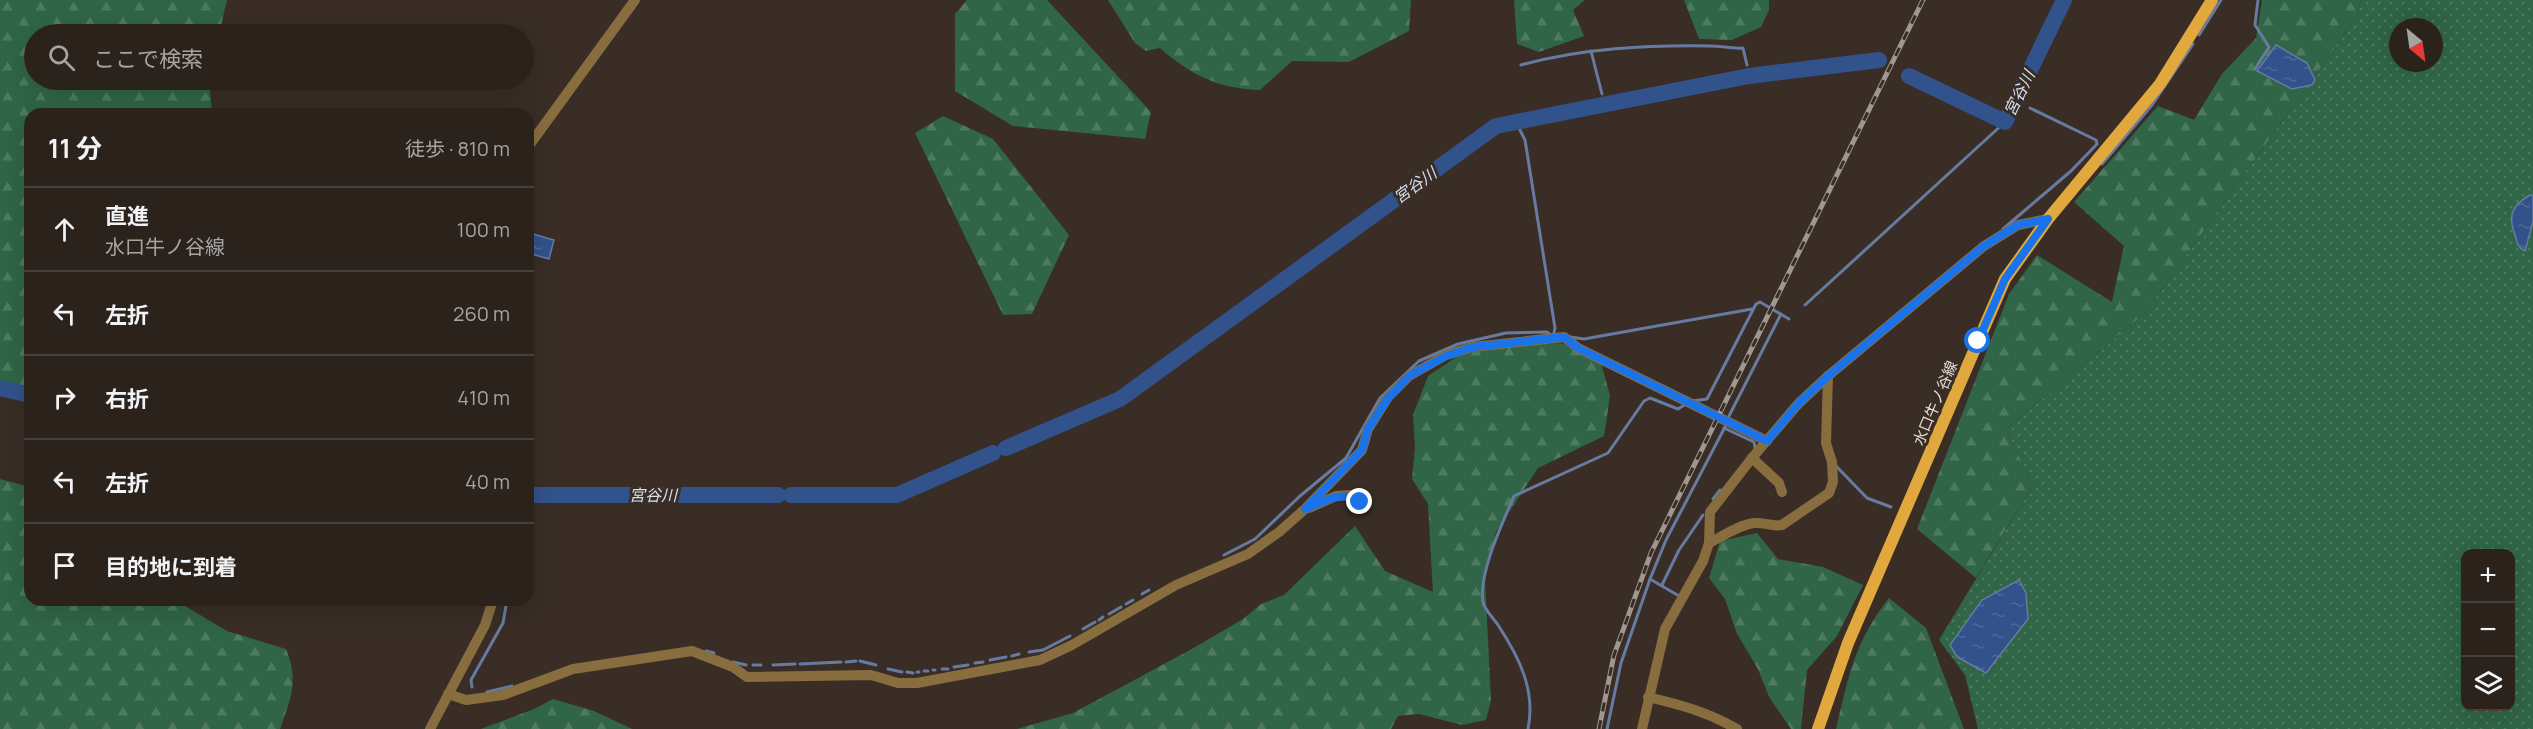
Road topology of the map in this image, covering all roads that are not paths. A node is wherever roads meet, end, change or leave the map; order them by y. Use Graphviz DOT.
graph roads {
  1 [pos="635,0"];
  2 [pos="2212,0"];
  3 [pos="534,139"];
  4 [pos="2048,219"];
  5 [pos="1828,376"];
  6 [pos="1767,441"];
  7 [pos="1752,458"];
  8 [pos="1782,492"];
  9 [pos="1363,508"];
  10 [pos="1305,509"];
  11 [pos="1709,543"];
  12 [pos="491,606"];
  13 [pos="448,694"];
  14 [pos="1648,697"];
  15 [pos="430,729"];
  16 [pos="1642,729"];
  17 [pos="1737,729"];
  18 [pos="1818,729"];
  1 -- 3 [label="street"];
  2 -- 4 [label="main road, 水口牛ノ谷線"];
  4 -- 5 [label="street"];
  4 -- 18 [label="main road, 水口牛ノ谷線"];
  5 -- 6 [label="street"];
  5 -- 11 [label="street"];
  6 -- 7 [label="street"];
  6 -- 10 [label="street"];
  7 -- 8 [label="street"];
  7 -- 11 [label="street"];
  9 -- 10 [label="street"];
  10 -- 13 [label="street"];
  11 -- 14 [label="street"];
  12 -- 13 [label="street"];
  13 -- 15 [label="street"];
  14 -- 16 [label="street"];
  14 -- 17 [label="street"];
}
